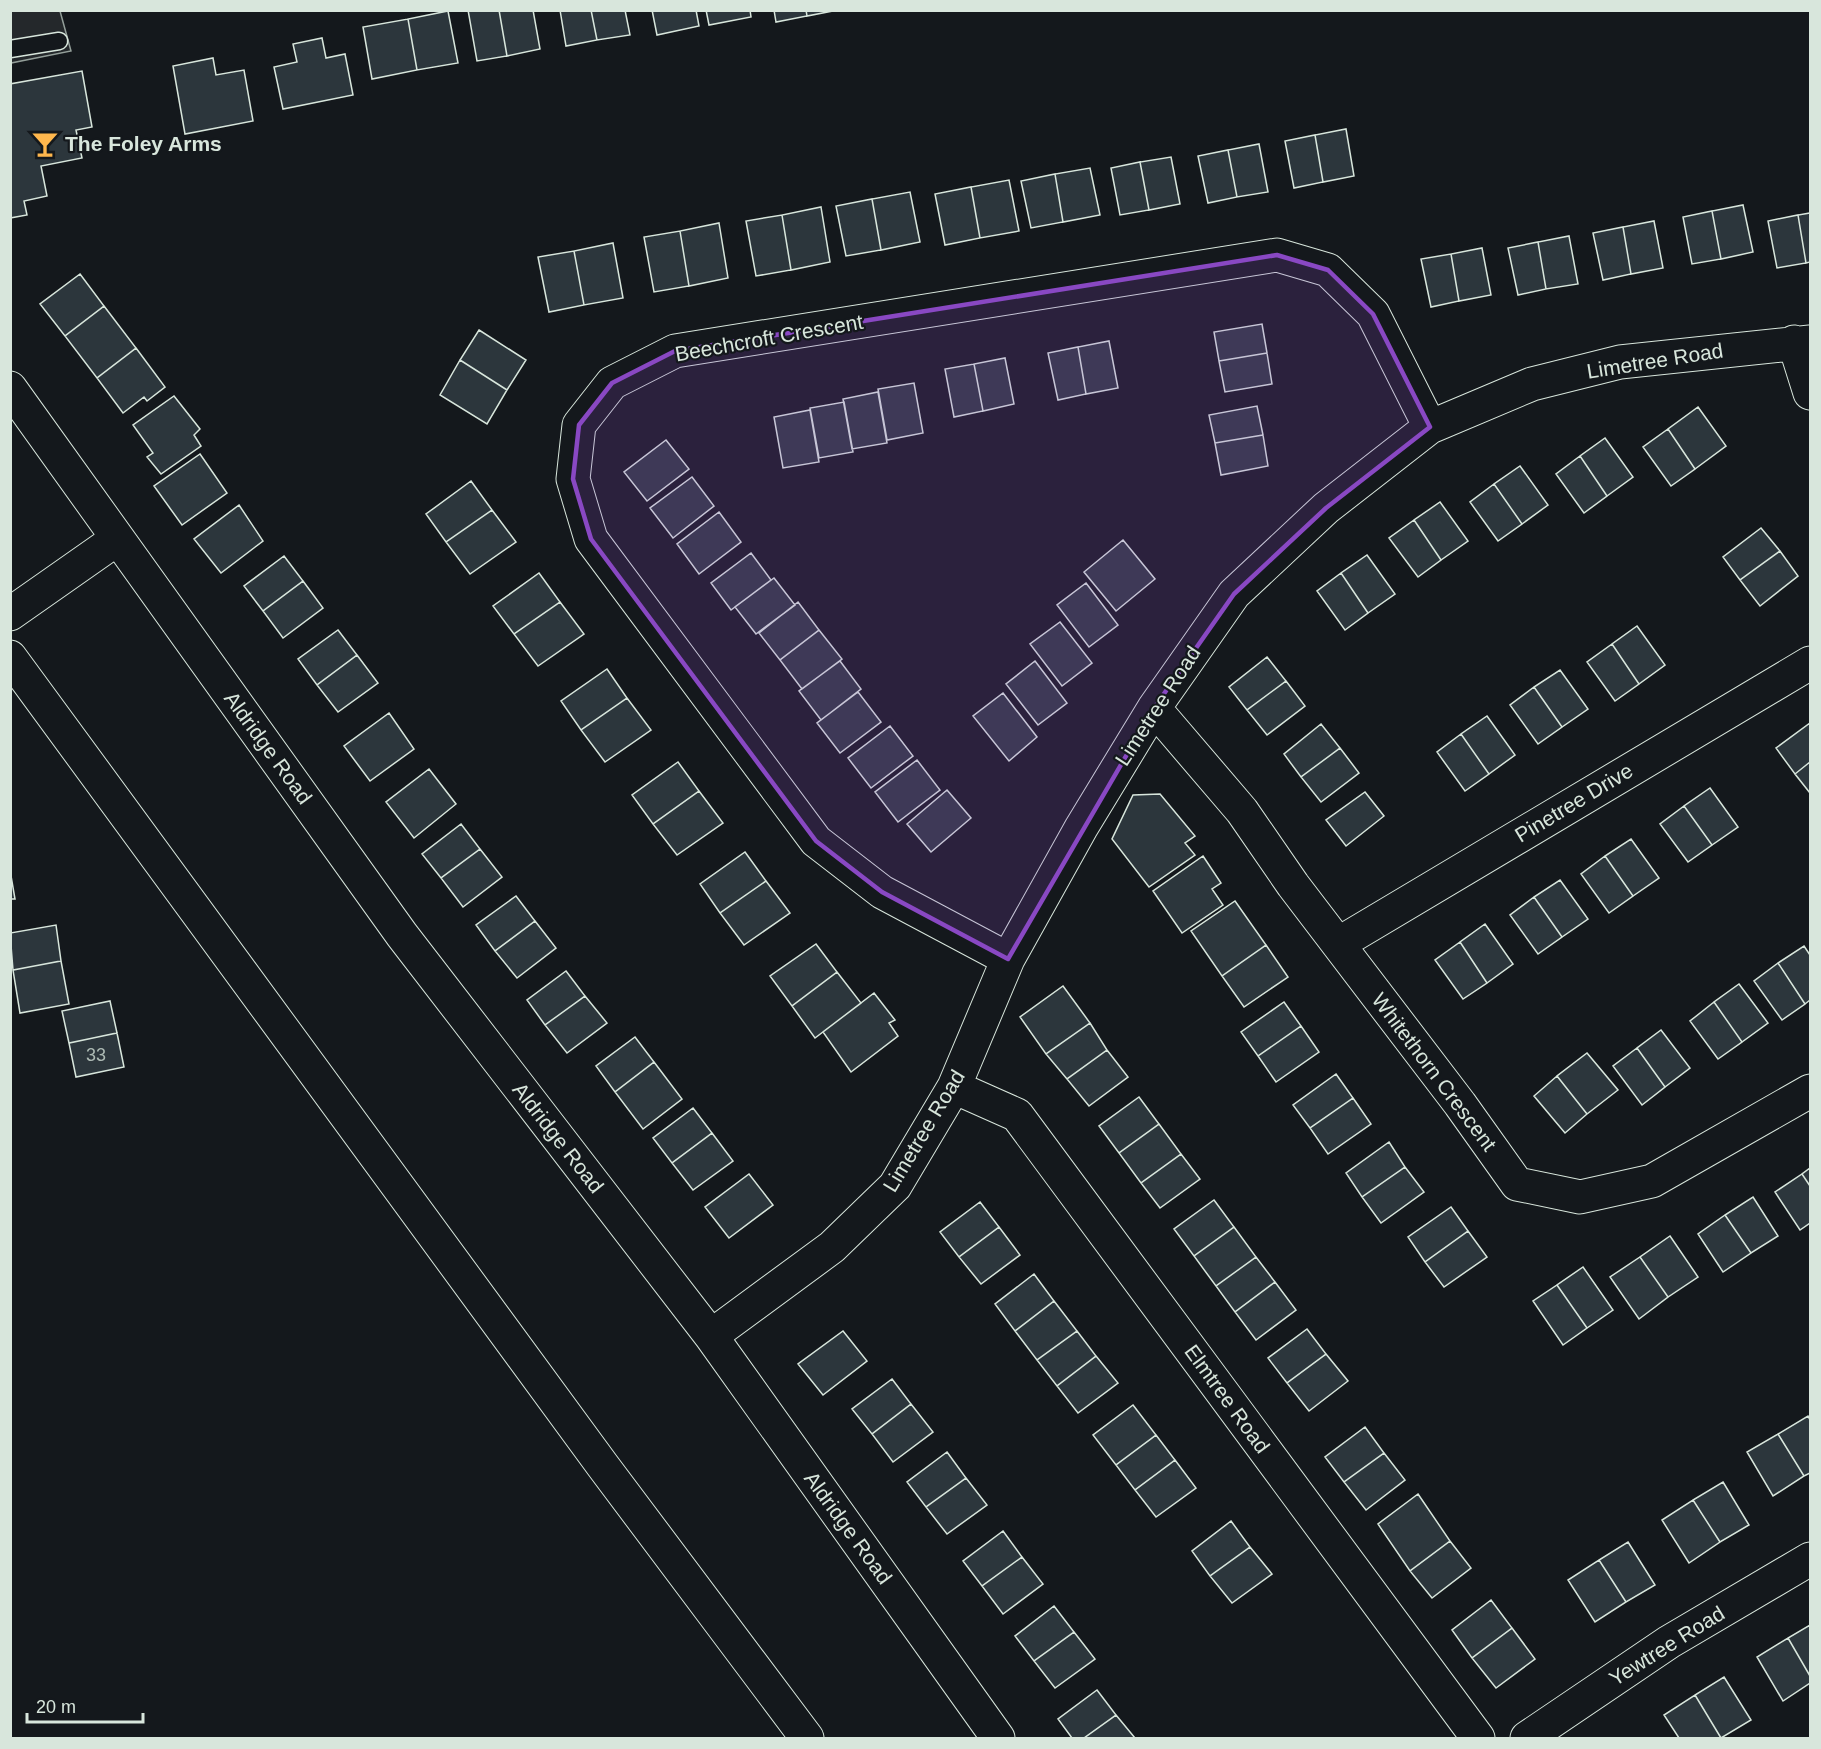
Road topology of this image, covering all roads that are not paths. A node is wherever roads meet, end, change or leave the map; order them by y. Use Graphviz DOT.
graph roads {
  1 [pos="59,41"];
  2 [pos="10,49"];
  3 [pos="1802,342"];
  4 [pos="10,388"];
  5 [pos="1810,393"];
  6 [pos="1430,428"];
  7 [pos="117,539"];
  8 [pos="10,614"];
  9 [pos="10,657"];
  10 [pos="1810,663"];
  11 [pos="1154,708"];
  12 [pos="1338,944"];
  13 [pos="1008,959"];
  14 [pos="954,1087"];
  15 [pos="1810,1091"];
  16 [pos="711,1336"];
  17 [pos="1810,1559"];
  18 [pos="807,1738"];
  19 [pos="998,1738"];
  20 [pos="1478,1738"];
  21 [pos="1527,1738"];
  1 -- 2 [label="lane"];
  3 -- 5 [label="street"];
  3 -- 6 [label="street, Limetree Road"];
  4 -- 7 [label="street, Aldridge Road"];
  6 -- 11 [label="street, Limetree Road"];
  6 -- 13 [label="street, Beechcroft Crescent"];
  7 -- 8 [label="street"];
  7 -- 16 [label="street, Aldridge Road"];
  9 -- 18 [label="street"];
  10 -- 12 [label="street, Pinetree Drive"];
  11 -- 12 [label="street, Whitethorn Crescent"];
  11 -- 13 [label="street, Limetree Road"];
  12 -- 15 [label="street, Whitethorn Crescent"];
  13 -- 14 [label="street, Limetree Road"];
  14 -- 16 [label="street, Limetree Road"];
  14 -- 20 [label="street, Elmtree Road"];
  16 -- 19 [label="street, Aldridge Road"];
  17 -- 21 [label="street, Yewtree Road"];
}
